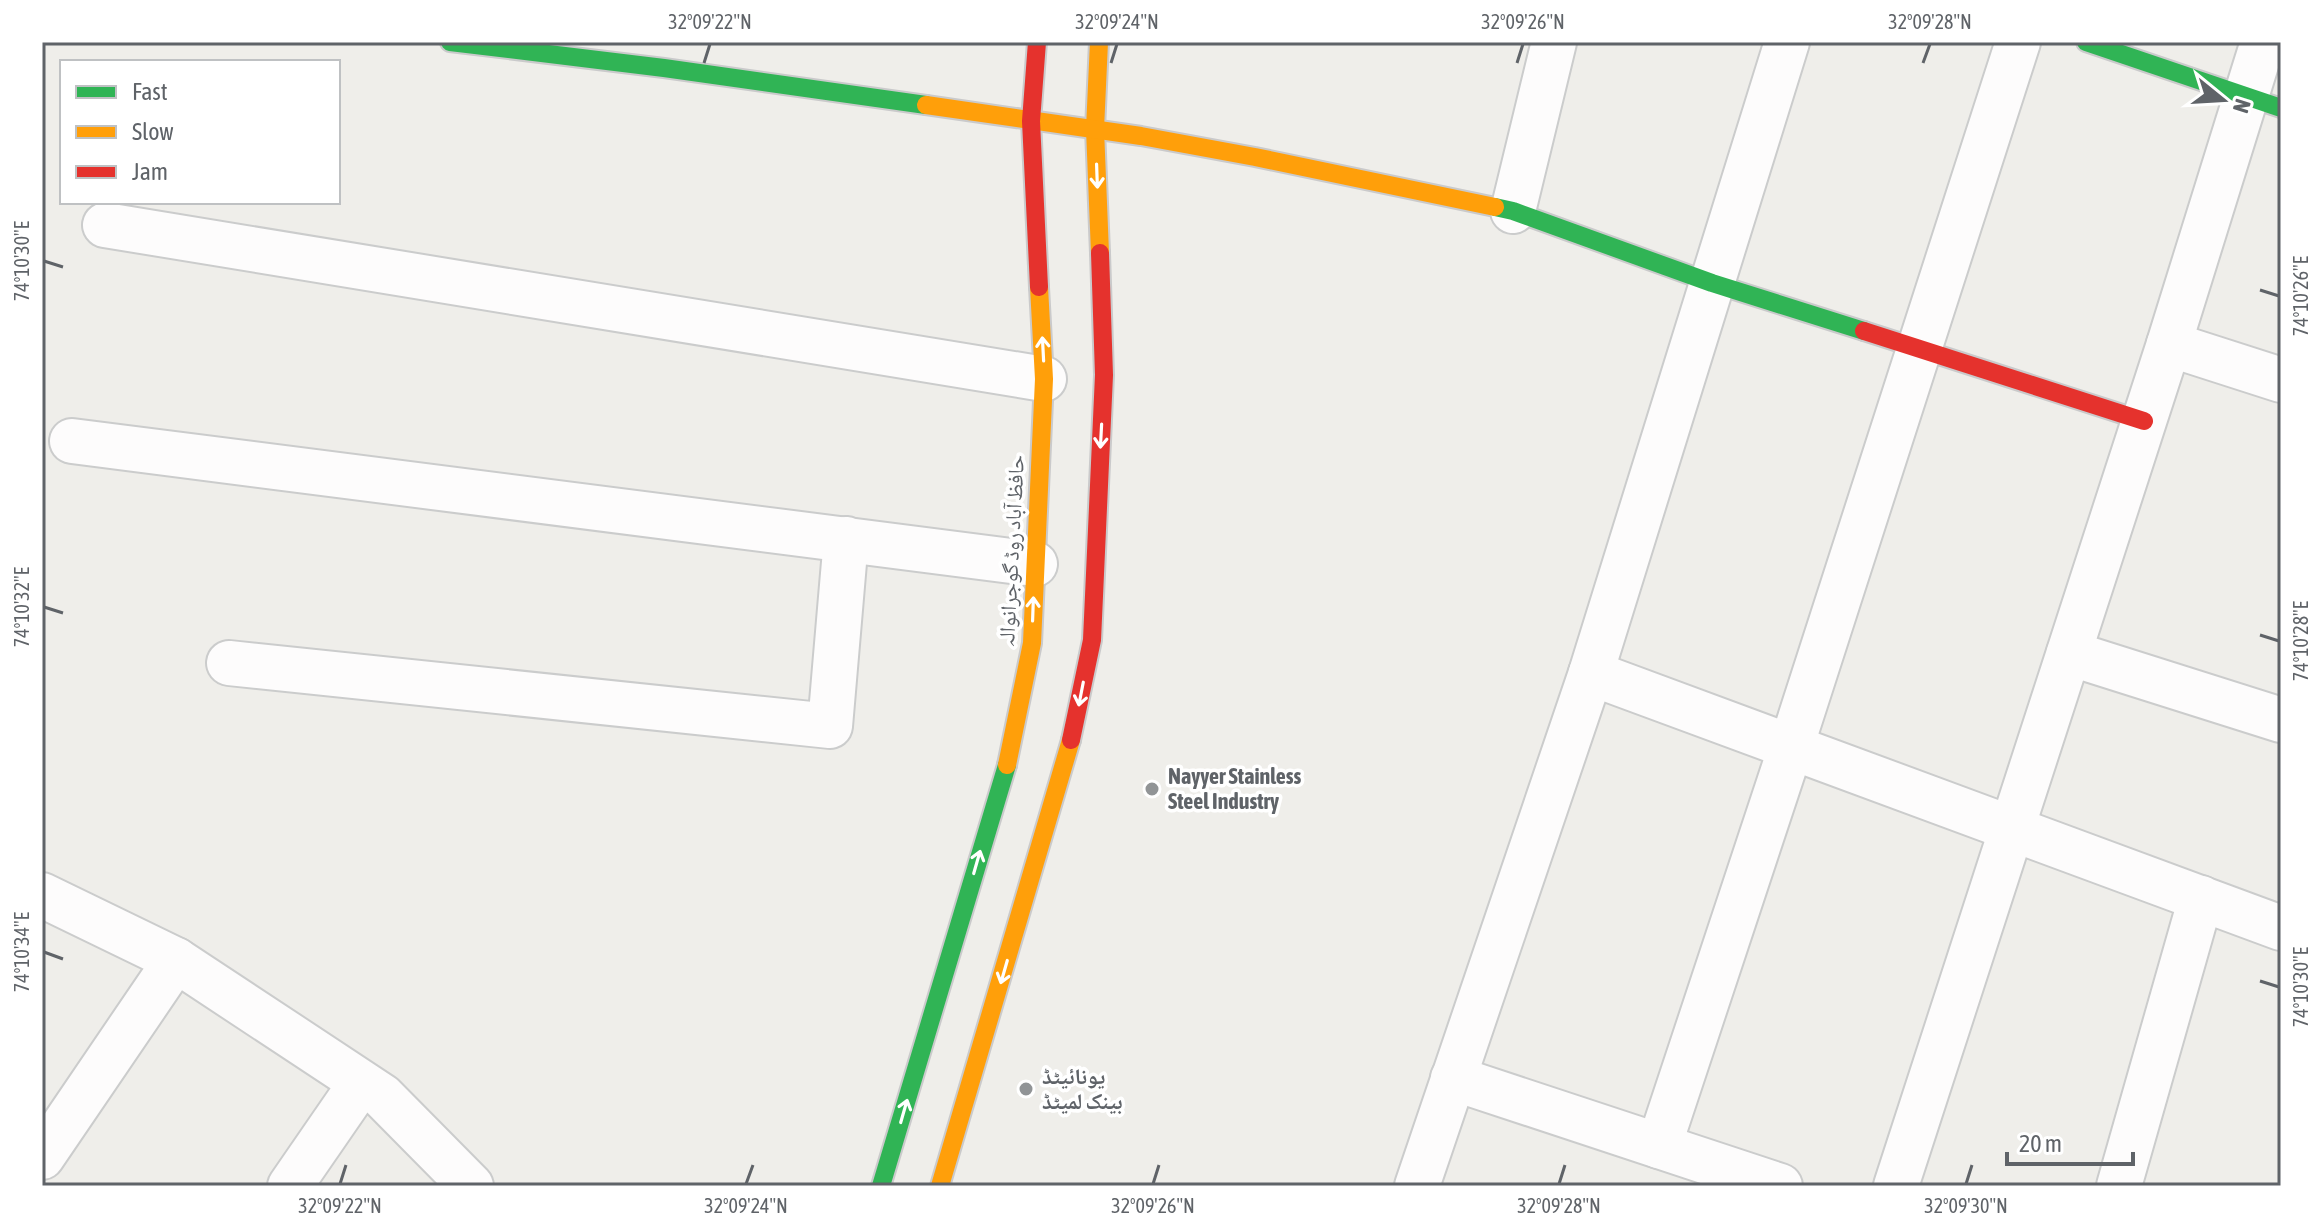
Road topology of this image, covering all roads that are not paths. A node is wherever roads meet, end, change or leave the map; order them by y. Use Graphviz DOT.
graph roads {
  1 [pos="450,42"];
  2 [pos="1037,42"];
  3 [pos="1099,42"];
  4 [pos="1554,42"];
  5 [pos="1787,42"];
  6 [pos="2018,42"];
  7 [pos="2086,42"];
  8 [pos="2263,42"];
  9 [pos="667,55"];
  10 [pos="2263,102"];
  11 [pos="1031,121"];
  12 [pos="1095,129"];
  13 [pos="1513,211"];
  14 [pos="105,225"];
  15 [pos="1712,283"];
  16 [pos="2169,344"];
  17 [pos="1920,349"];
  18 [pos="1044,379"];
  19 [pos="2281,380"];
  20 [pos="2144,421"];
  21 [pos="72,441"];
  22 [pos="846,539"];
  23 [pos="1035,564"];
  24 [pos="2069,653"];
  25 [pos="229,663"];
  26 [pos="1591,673"];
  27 [pos="2279,712"];
  28 [pos="1791,747"];
  29 [pos="2012,828"];
  30 [pos="42,895"];
  31 [pos="2201,898"];
  32 [pos="2281,928"];
  33 [pos="176,960"];
  34 [pos="1453,1078"];
  35 [pos="361,1083"];
  36 [pos="1659,1146"];
  37 [pos="42,1157"];
  38 [pos="290,1186"];
  39 [pos="471,1186"];
  40 [pos="881,1186"];
  41 [pos="940,1186"];
  42 [pos="1417,1186"];
  43 [pos="1780,1186"];
  44 [pos="1896,1186"];
  45 [pos="2119,1186"];
  1 -- 9 [label="main road"];
  2 -- 11 [label="main road, حافظ آباد روڈ گوجرانوالہ"];
  3 -- 12 [label="main road"];
  4 -- 13 [label="street"];
  5 -- 15 [label="street"];
  6 -- 17 [label="street"];
  7 -- 10 [label="main road"];
  8 -- 10 [label="street"];
  9 -- 11 [label="main road"];
  10 -- 16 [label="street"];
  11 -- 12 [label="main road"];
  18 -- 11 [label="main road, حافظ آباد روڈ گوجرانوالہ, one-way"];
  12 -- 13 [label="main road"];
  12 -- 41 [label="main road, one-way"];
  13 -- 15 [label="main road"];
  14 -- 18 [label="street"];
  15 -- 17 [label="main road"];
  15 -- 26 [label="street"];
  16 -- 19 [label="street"];
  16 -- 20 [label="street"];
  17 -- 20 [label="main road"];
  17 -- 28 [label="street"];
  18 -- 23 [label="main road, حافظ آباد روڈ گوجرانوالہ"];
  20 -- 24 [label="street"];
  21 -- 22 [label="street"];
  22 -- 23 [label="street"];
  22 -- 25 [label="street"];
  40 -- 23 [label="main road, حافظ آباد روڈ گوجرانوالہ, one-way"];
  24 -- 27 [label="street"];
  24 -- 29 [label="street"];
  26 -- 28 [label="street"];
  26 -- 34 [label="street"];
  28 -- 29 [label="street"];
  28 -- 36 [label="street"];
  29 -- 31 [label="street"];
  29 -- 44 [label="street"];
  30 -- 33 [label="street"];
  31 -- 32 [label="street"];
  31 -- 45 [label="street"];
  33 -- 35 [label="street"];
  33 -- 37 [label="street"];
  34 -- 36 [label="street"];
  34 -- 42 [label="street"];
  35 -- 38 [label="street"];
  35 -- 39 [label="street"];
  36 -- 43 [label="street"];
}
